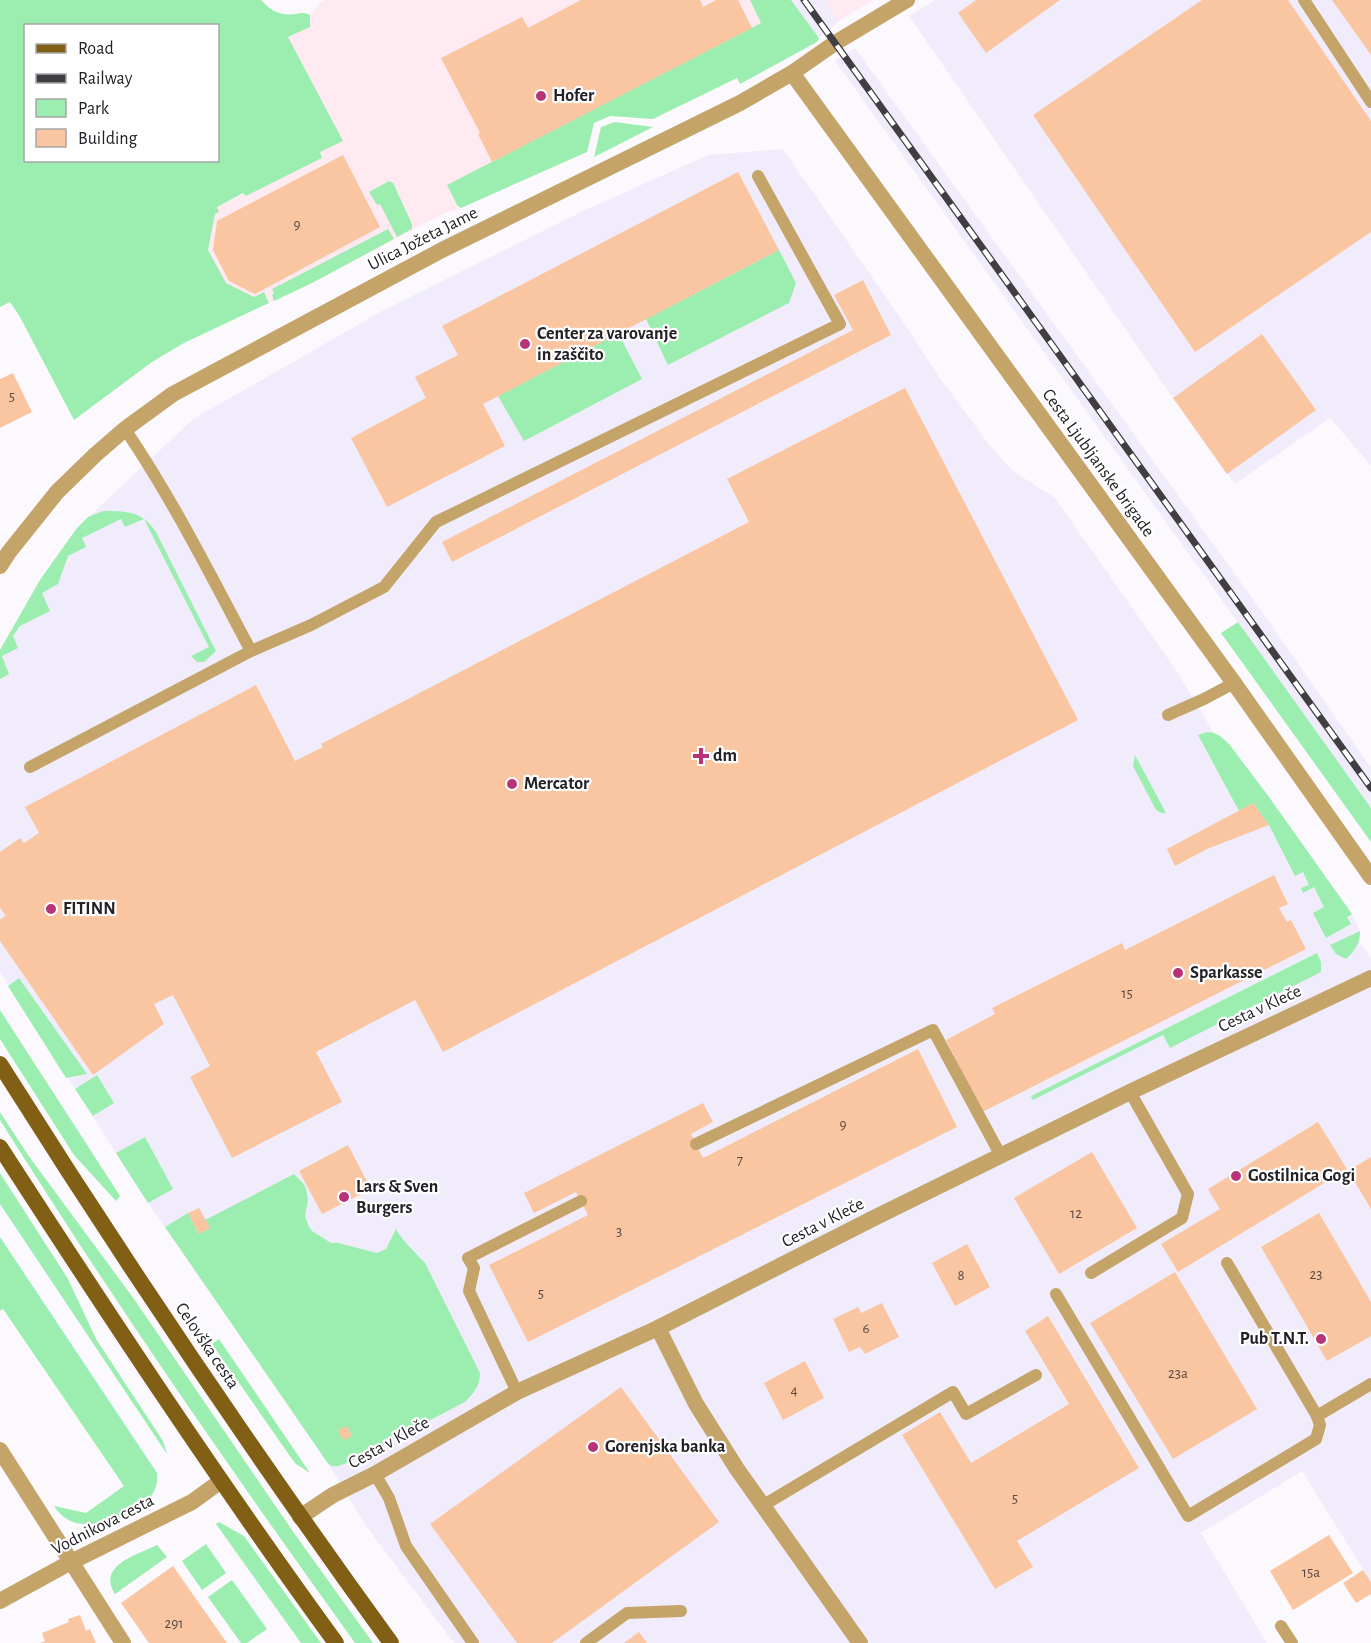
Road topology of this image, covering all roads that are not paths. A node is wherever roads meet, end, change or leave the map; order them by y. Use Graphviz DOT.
graph roads {
  1 [pos="907,0"];
  2 [pos="1304,0"];
  3 [pos="792,73"];
  4 [pos="1371,102"];
  5 [pos="758,176"];
  6 [pos="125,429"];
  7 [pos="0,566"];
  8 [pos="251,651"];
  9 [pos="1234,683"];
  10 [pos="1168,715"];
  11 [pos="30,767"];
  12 [pos="1371,877"];
  13 [pos="1371,978"];
  14 [pos="0,1064"];
  15 [pos="1130,1092"];
  16 [pos="696,1144"];
  17 [pos="0,1146"];
  18 [pos="1001,1156"];
  19 [pos="581,1201"];
  20 [pos="1227,1263"];
  21 [pos="1091,1273"];
  22 [pos="1056,1294"];
  23 [pos="658,1328"];
  24 [pos="1036,1375"];
  25 [pos="1371,1384"];
  26 [pos="517,1392"];
  27 [pos="1317,1416"];
  28 [pos="0,1450"];
  29 [pos="375,1474"];
  30 [pos="222,1481"];
  31 [pos="762,1506"];
  32 [pos="300,1517"];
  33 [pos="71,1562"];
  34 [pos="0,1601"];
  35 [pos="681,1611"];
  36 [pos="1281,1626"];
  37 [pos="123,1643"];
  38 [pos="336,1643"];
  39 [pos="391,1643"];
  40 [pos="473,1643"];
  41 [pos="586,1643"];
  42 [pos="860,1643"];
  43 [pos="1292,1643"];
  1 -- 3 [label="street, Ulica Jožeta Jame"];
  2 -- 4 [label="lane"];
  3 -- 6 [label="street, Ulica Jožeta Jame"];
  3 -- 9 [label="street, Cesta Ljubljanske brigade"];
  5 -- 8 [label="lane"];
  6 -- 7 [label="street, Ulica Jožeta Jame"];
  6 -- 8 [label="lane"];
  8 -- 11 [label="lane"];
  9 -- 10 [label="lane"];
  9 -- 12 [label="street, Cesta Ljubljanske brigade"];
  13 -- 15 [label="street, Cesta v Kleče"];
  14 -- 32 [label="main road, Celovška cesta"];
  15 -- 18 [label="street, Cesta v Kleče"];
  15 -- 21 [label="lane"];
  16 -- 18 [label="lane"];
  17 -- 30 [label="main road"];
  18 -- 23 [label="street, Cesta v Kleče"];
  19 -- 26 [label="lane"];
  20 -- 27 [label="lane"];
  22 -- 27 [label="lane"];
  23 -- 26 [label="street, Cesta v Kleče"];
  23 -- 31 [label="street"];
  24 -- 31 [label="lane"];
  25 -- 27 [label="lane"];
  26 -- 29 [label="street, Cesta v Kleče"];
  28 -- 33 [label="street"];
  29 -- 32 [label="street, Cesta v Kleče"];
  29 -- 40 [label="lane"];
  30 -- 33 [label="street, Vodnikova cesta"];
  30 -- 38 [label="main road"];
  31 -- 42 [label="street"];
  32 -- 39 [label="main road, Celovška cesta"];
  33 -- 34 [label="street, Vodnikova cesta"];
  33 -- 37 [label="street"];
  35 -- 41 [label="lane"];
  36 -- 43 [label="lane"];
}
